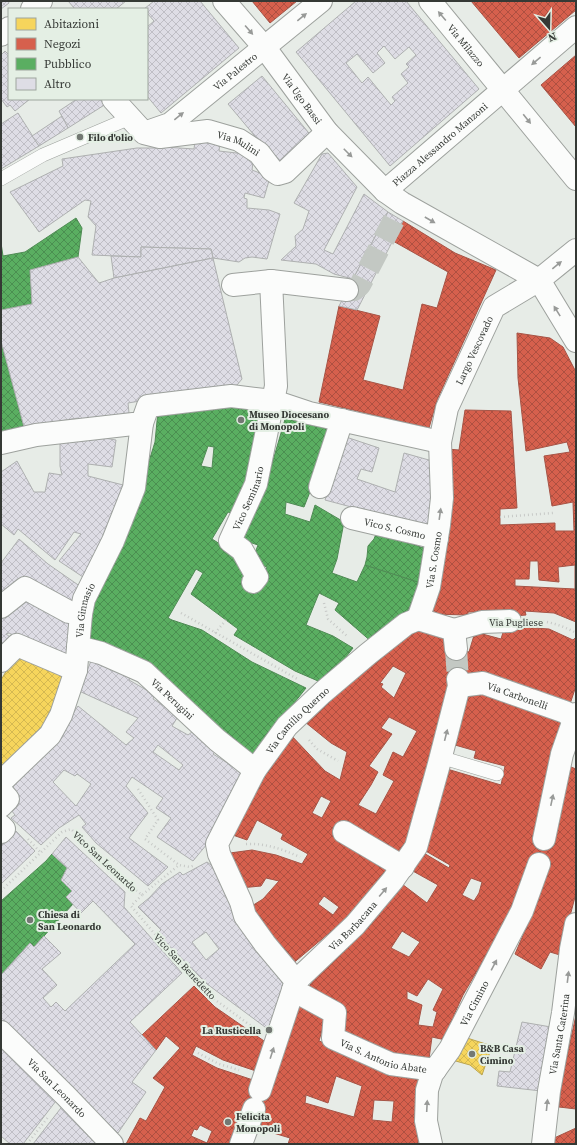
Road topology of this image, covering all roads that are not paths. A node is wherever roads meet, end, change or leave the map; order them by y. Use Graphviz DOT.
graph roads {
  1 [pos="224,1"];
  2 [pos="322,1"];
  3 [pos="430,1"];
  4 [pos="576,27"];
  5 [pos="265,48"];
  6 [pos="503,89"];
  7 [pos="114,100"];
  8 [pos="137,126"];
  9 [pos="327,132"];
  10 [pos="576,179"];
  11 [pos="1,180"];
  12 [pos="394,203"];
  13 [pos="576,250"];
  14 [pos="539,280"];
  15 [pos="271,281"];
  16 [pos="234,285"];
  17 [pos="347,290"];
  18 [pos="576,341"];
  19 [pos="273,401"];
  20 [pos="342,420"];
  21 [pos="142,423"];
  22 [pos="440,442"];
  23 [pos="1,443"];
  24 [pos="320,487"];
  25 [pos="352,518"];
  26 [pos="437,538"];
  27 [pos="253,582"];
  28 [pos="1,607"];
  29 [pos="81,614"];
  30 [pos="418,619"];
  31 [pos="510,621"];
  32 [pos="78,647"];
  33 [pos="1,661"];
  34 [pos="76,670"];
  35 [pos="458,683"];
  36 [pos="575,716"];
  37 [pos="440,757"];
  38 [pos="255,770"];
  39 [pos="497,774"];
  40 [pos="1,782"];
  41 [pos="1,791"];
  42 [pos="1,806"];
  43 [pos="1,826"];
  44 [pos="1,832"];
  45 [pos="344,832"];
  46 [pos="544,839"];
  47 [pos="539,864"];
  48 [pos="403,867"];
  49 [pos="576,924"];
  50 [pos="295,986"];
  51 [pos="1,1032"];
  52 [pos="435,1070"];
  53 [pos="246,1142"];
  54 [pos="112,1144"];
  55 [pos="431,1144"];
  56 [pos="543,1144"];
  1 -- 5 [label="street, Via Ugo Bassi, one-way"];
  5 -- 2 [label="street, Via Palestro, one-way"];
  6 -- 3 [label="street, Via Milazzo, one-way"];
  4 -- 6 [label="street, Piazza Alessandro Manzoni, one-way"];
  8 -- 5 [label="street, Via Palestro, one-way"];
  5 -- 9 [label="street, Via Ugo Bassi"];
  6 -- 10 [label="street, one-way"];
  6 -- 12 [label="street, Piazza Alessandro Manzoni"];
  7 -- 8 [label="street"];
  8 -- 9 [label="street, Via Mulini"];
  8 -- 11 [label="lane"];
  9 -- 12 [label="street, Via Ugo Bassi, one-way"];
  12 -- 14 [label="street, one-way"];
  14 -- 13 [label="street, one-way"];
  18 -- 14 [label="street, one-way"];
  14 -- 22 [label="street, Largo Vescovado"];
  15 -- 16 [label="street"];
  15 -- 17 [label="street"];
  15 -- 19 [label="street"];
  19 -- 20 [label="street"];
  19 -- 21 [label="street, Via Ginnasio"];
  19 -- 27 [label="street, Vico Seminario"];
  20 -- 22 [label="street"];
  20 -- 24 [label="street"];
  21 -- 23 [label="street"];
  21 -- 29 [label="street, Via Ginnasio"];
  26 -- 22 [label="street, Via S. Cosmo, one-way"];
  25 -- 26 [label="street, Vico S. Cosmo"];
  26 -- 30 [label="street, Via S. Cosmo"];
  28 -- 29 [label="street"];
  29 -- 32 [label="street, Via Ginnasio"];
  30 -- 31 [label="street, Via Pugliese"];
  30 -- 38 [label="street, Via Camillo Querno"];
  32 -- 34 [label="street, Via Ginnasio"];
  32 -- 38 [label="street, Via Perugini"];
  33 -- 34 [label="street"];
  34 -- 40 [label="street, Via Ginnasio"];
  35 -- 36 [label="street, Via Carbonelli"];
  37 -- 35 [label="street, Via Barbacana, one-way"];
  46 -- 36 [label="street, one-way"];
  37 -- 39 [label="lane"];
  37 -- 48 [label="street, Via Barbacana"];
  38 -- 50 [label="street, Via Camillo Querno"];
  41 -- 42 [label="street"];
  43 -- 44 [label="street"];
  45 -- 48 [label="street"];
  52 -- 47 [label="street, Via Cimino, one-way"];
  50 -- 48 [label="street, Via Barbacana, one-way"];
  56 -- 49 [label="street, Via Santa Caterina, one-way"];
  50 -- 52 [label="street, Via S. Antonio Abate"];
  53 -- 50 [label="street, Via Barbacana, one-way"];
  51 -- 54 [label="street, Via San Leonardo"];
  55 -- 52 [label="street, Via Cimino, one-way"];
}
